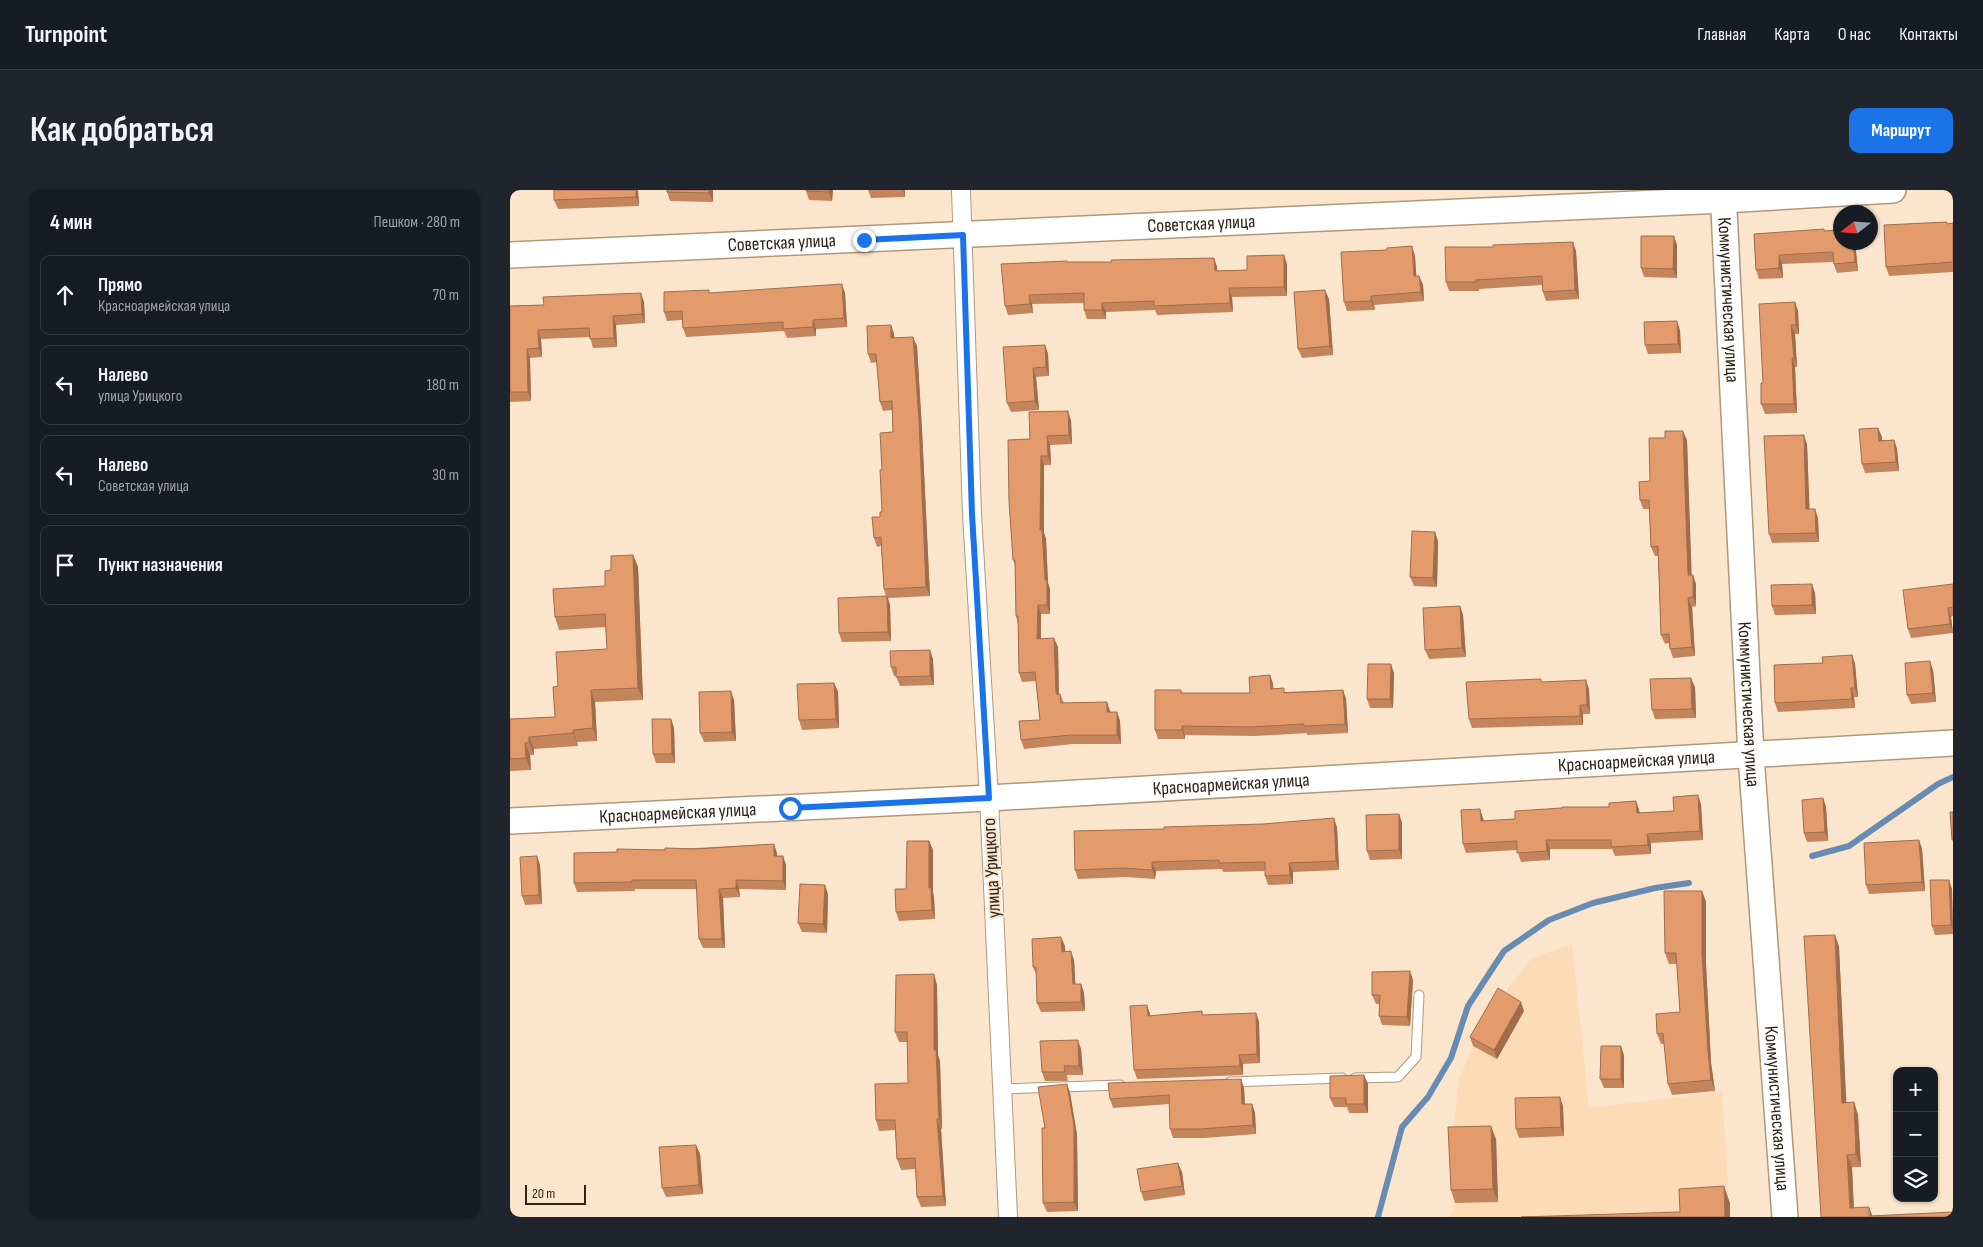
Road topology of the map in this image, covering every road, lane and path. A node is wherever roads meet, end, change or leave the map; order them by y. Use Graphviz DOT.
graph roads {
  1 [pos="961,190"];
  2 [pos="1893,190"];
  3 [pos="1723,195"];
  4 [pos="963,235"];
  5 [pos="510,255"];
  6 [pos="1953,743"];
  7 [pos="1751,756"];
  8 [pos="989,798"];
  9 [pos="510,821"];
  10 [pos="1419,995"];
  11 [pos="1220,1082"];
  12 [pos="1131,1085"];
  13 [pos="1002,1089"];
  14 [pos="1008,1217"];
  15 [pos="1785,1217"];
  1 -- 4 [label="street, улица Урицкого"];
  2 -- 3 [label="street, Советская улица"];
  3 -- 4 [label="street, Советская улица"];
  3 -- 7 [label="street, Коммунистическая улица"];
  4 -- 5 [label="street, Советская улица"];
  4 -- 8 [label="street, улица Урицкого"];
  6 -- 7 [label="street, Красноармейская улица"];
  7 -- 8 [label="street, Красноармейская улица"];
  7 -- 15 [label="street, Коммунистическая улица"];
  8 -- 9 [label="street, Красноармейская улица"];
  8 -- 13 [label="street, улица Урицкого"];
  10 -- 11 [label="lane"];
  12 -- 13 [label="lane"];
  13 -- 14 [label="street, улица Урицкого"];
}
